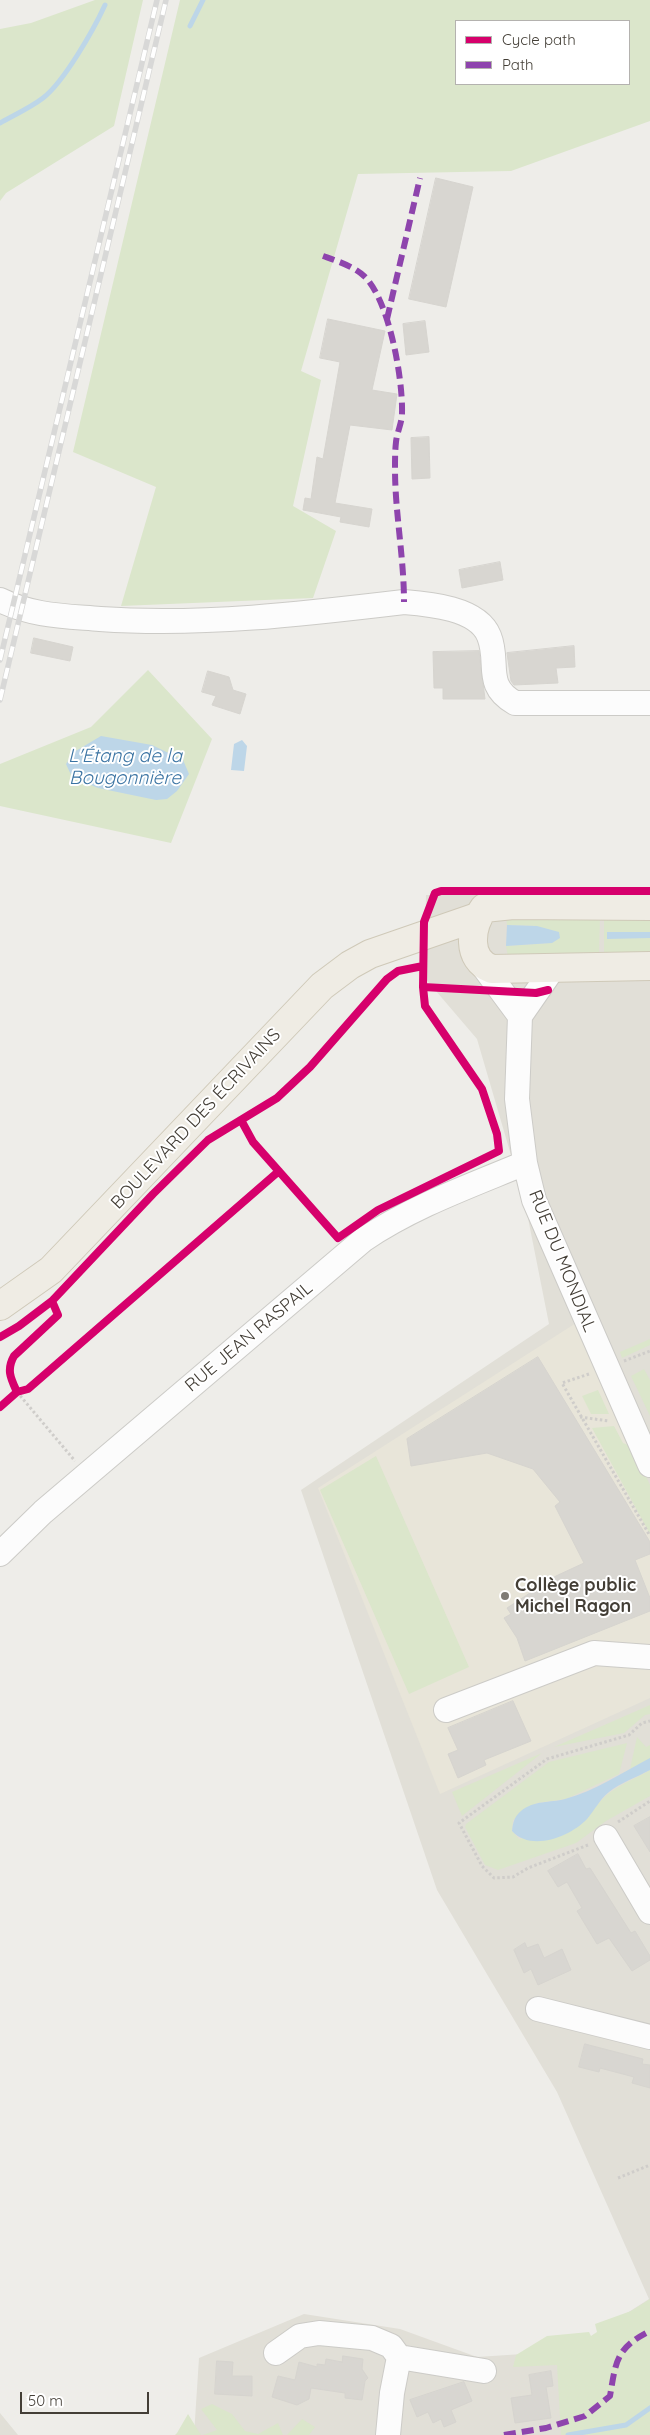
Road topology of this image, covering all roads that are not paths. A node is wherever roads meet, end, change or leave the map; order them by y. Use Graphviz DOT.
graph roads {
  1 [pos="0,600"];
  2 [pos="650,703"];
  3 [pos="650,906"];
  4 [pos="477,917"];
  5 [pos="400,944"];
  6 [pos="479,958"];
  7 [pos="650,966"];
  8 [pos="554,967"];
  9 [pos="520,1016"];
  10 [pos="525,1163"];
  11 [pos="0,1306"];
  12 [pos="650,1465"];
  13 [pos="0,1554"];
  14 [pos="650,1657"];
  15 [pos="446,1710"];
  16 [pos="606,1837"];
  17 [pos="650,1912"];
  18 [pos="538,2009"];
  19 [pos="650,2037"];
  20 [pos="276,2353"];
  21 [pos="399,2358"];
  22 [pos="484,2371"];
  23 [pos="388,2435"];
  1 -- 2 [label="street"];
  3 -- 4 [label="main road"];
  4 -- 5 [label="main road"];
  4 -- 6 [label="main road"];
  5 -- 6 [label="main road"];
  5 -- 11 [label="main road, BOULEVARD DES ÉCRIVAINS"];
  6 -- 8 [label="main road"];
  6 -- 9 [label="street"];
  7 -- 8 [label="main road"];
  8 -- 9 [label="street"];
  9 -- 10 [label="street, RUE DU MONDIAL"];
  10 -- 12 [label="street, RUE DU MONDIAL"];
  10 -- 13 [label="street, RUE JEAN RASPAIL"];
  14 -- 15 [label="street"];
  16 -- 17 [label="street"];
  18 -- 19 [label="street"];
  20 -- 21 [label="street"];
  21 -- 22 [label="street"];
  21 -- 23 [label="street"];
}
